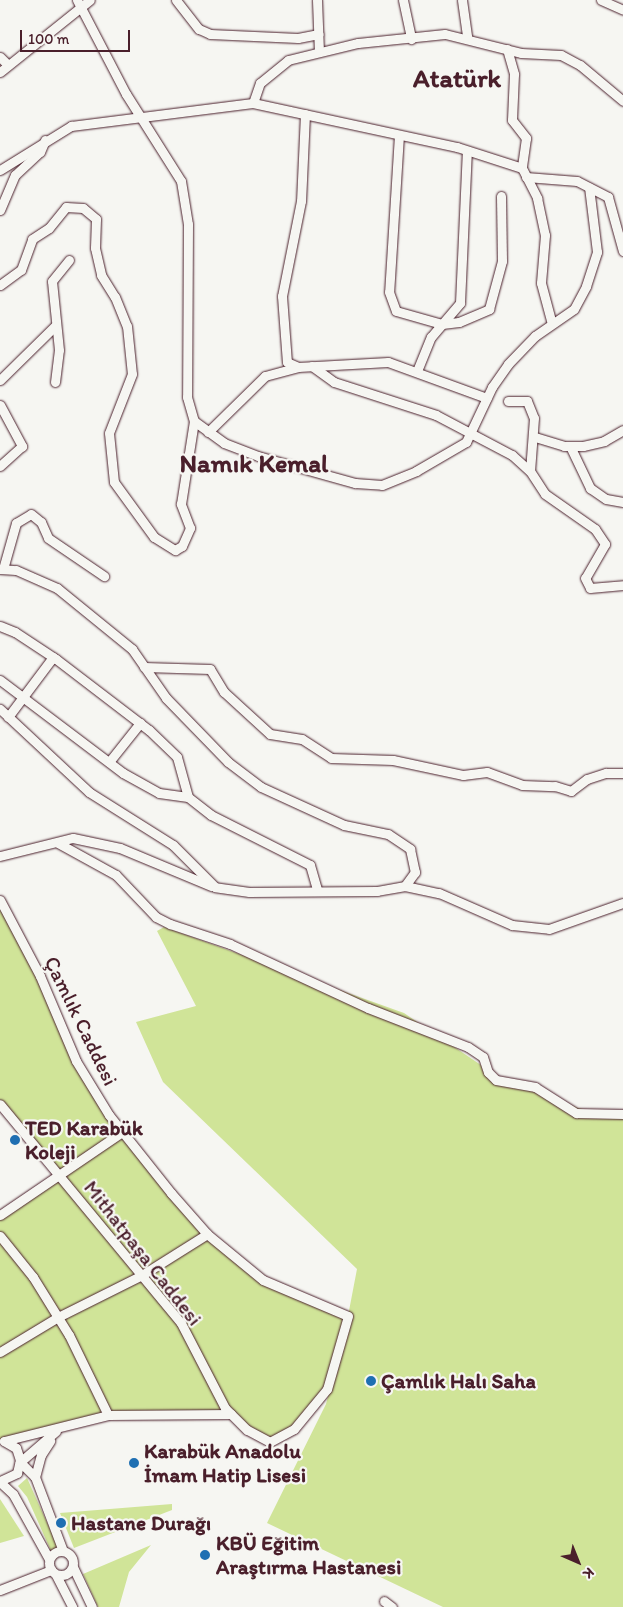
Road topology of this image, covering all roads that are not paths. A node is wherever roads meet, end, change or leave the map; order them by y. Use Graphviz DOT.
graph roads {
  1 [pos="90,0"];
  2 [pos="176,0"];
  3 [pos="317,0"];
  4 [pos="403,0"];
  5 [pos="462,0"];
  6 [pos="601,0"];
  7 [pos="80,4"];
  8 [pos="623,10"];
  9 [pos="319,34"];
  10 [pos="467,37"];
  11 [pos="411,39"];
  12 [pos="507,49"];
  13 [pos="319,52"];
  14 [pos="0,57"];
  15 [pos="8,65"];
  16 [pos="0,72"];
  17 [pos="623,101"];
  18 [pos="253,103"];
  19 [pos="305,114"];
  20 [pos="142,119"];
  21 [pos="399,135"];
  22 [pos="46,140"];
  23 [pos="467,150"];
  24 [pos="522,168"];
  25 [pos="0,170"];
  26 [pos="526,177"];
  27 [pos="590,187"];
  28 [pos="501,196"];
  29 [pos="0,210"];
  30 [pos="623,251"];
  31 [pos="69,260"];
  32 [pos="0,285"];
  33 [pos="442,324"];
  34 [pos="552,324"];
  35 [pos="56,325"];
  36 [pos="312,366"];
  37 [pos="298,367"];
  38 [pos="417,372"];
  39 [pos="0,380"];
  40 [pos="55,382"];
  41 [pos="486,398"];
  42 [pos="508,401"];
  43 [pos="0,405"];
  44 [pos="194,421"];
  45 [pos="623,430"];
  46 [pos="470,431"];
  47 [pos="208,432"];
  48 [pos="535,436"];
  49 [pos="570,446"];
  50 [pos="0,466"];
  51 [pos="530,471"];
  52 [pos="623,502"];
  53 [pos="2,569"];
  54 [pos="104,576"];
  55 [pos="623,586"];
  56 [pos="0,626"];
  57 [pos="54,657"];
  58 [pos="144,667"];
  59 [pos="0,680"];
  60 [pos="22,696"];
  61 [pos="0,709"];
  62 [pos="8,717"];
  63 [pos="140,723"];
  64 [pos="109,762"];
  65 [pos="623,773"];
  66 [pos="188,797"];
  67 [pos="58,843"];
  68 [pos="0,856"];
  69 [pos="405,886"];
  70 [pos="215,888"];
  71 [pos="317,889"];
  72 [pos="0,900"];
  73 [pos="623,903"];
  74 [pos="0,1104"];
  75 [pos="623,1114"];
  76 [pos="122,1132"];
  77 [pos="58,1175"];
  78 [pos="0,1215"];
  79 [pos="208,1234"];
  80 [pos="0,1236"];
  81 [pos="142,1275"];
  82 [pos="348,1316"];
  83 [pos="58,1317"];
  84 [pos="0,1352"];
  85 [pos="231,1414"];
  86 [pos="108,1415"];
  87 [pos="57,1431"];
  88 [pos="2,1441"];
  89 [pos="20,1462"];
  90 [pos="34,1477"];
  91 [pos="0,1482"];
  92 [pos="63,1551"];
  93 [pos="49,1559"];
  94 [pos="72,1567"];
  95 [pos="54,1572"];
  96 [pos="0,1590"];
  97 [pos="384,1601"];
  98 [pos="72,1607"];
  99 [pos="92,1607"];
  100 [pos="392,1607"];
  1 -- 7 [label="street"];
  2 -- 9 [label="street"];
  3 -- 9 [label="street"];
  4 -- 11 [label="street"];
  5 -- 10 [label="street"];
  6 -- 8 [label="street"];
  7 -- 15 [label="street"];
  7 -- 20 [label="street"];
  9 -- 13 [label="street"];
  10 -- 11 [label="street"];
  10 -- 12 [label="street"];
  11 -- 13 [label="street"];
  12 -- 17 [label="street"];
  12 -- 24 [label="street"];
  13 -- 18 [label="street"];
  14 -- 15 [label="street"];
  15 -- 16 [label="street"];
  18 -- 19 [label="street"];
  18 -- 20 [label="street"];
  19 -- 21 [label="street"];
  19 -- 37 [label="street"];
  20 -- 22 [label="street"];
  20 -- 44 [label="street"];
  21 -- 23 [label="street"];
  21 -- 33 [label="street"];
  22 -- 25 [label="street"];
  22 -- 29 [label="street"];
  23 -- 24 [label="street"];
  23 -- 33 [label="street"];
  24 -- 26 [label="street"];
  26 -- 27 [label="street"];
  26 -- 34 [label="street"];
  27 -- 30 [label="street"];
  27 -- 34 [label="street"];
  28 -- 33 [label="street"];
  31 -- 35 [label="street"];
  32 -- 44 [label="street"];
  33 -- 38 [label="street"];
  34 -- 41 [label="street"];
  35 -- 39 [label="street"];
  35 -- 40 [label="street"];
  36 -- 37 [label="street"];
  36 -- 38 [label="street"];
  36 -- 46 [label="street"];
  37 -- 47 [label="street"];
  38 -- 41 [label="street"];
  41 -- 46 [label="street"];
  42 -- 48 [label="street"];
  43 -- 50 [label="street"];
  44 -- 47 [label="street"];
  45 -- 49 [label="street"];
  46 -- 47 [label="street"];
  46 -- 51 [label="street"];
  48 -- 49 [label="street"];
  48 -- 51 [label="street"];
  49 -- 52 [label="street"];
  51 -- 55 [label="street"];
  53 -- 54 [label="street"];
  53 -- 58 [label="street"];
  56 -- 57 [label="street"];
  57 -- 60 [label="street"];
  57 -- 63 [label="street"];
  58 -- 65 [label="street"];
  58 -- 69 [label="street"];
  59 -- 60 [label="street"];
  60 -- 62 [label="street"];
  60 -- 64 [label="street"];
  61 -- 62 [label="street"];
  62 -- 70 [label="street"];
  63 -- 64 [label="street"];
  63 -- 66 [label="street"];
  64 -- 66 [label="street"];
  66 -- 71 [label="street"];
  67 -- 68 [label="street"];
  67 -- 70 [label="street"];
  67 -- 75 [label="street"];
  69 -- 71 [label="street"];
  69 -- 73 [label="street"];
  70 -- 71 [label="street"];
  72 -- 76 [label="street, Çamlık Caddesi"];
  74 -- 77 [label="street, Mithatpaşa Caddesi"];
  76 -- 77 [label="street"];
  76 -- 79 [label="street, Çamlık Caddesi"];
  77 -- 78 [label="street"];
  77 -- 81 [label="street, Mithatpaşa Caddesi"];
  79 -- 81 [label="street"];
  79 -- 82 [label="street, Çamlık Caddesi"];
  80 -- 83 [label="street"];
  81 -- 83 [label="street"];
  81 -- 85 [label="street, Mithatpaşa Caddesi"];
  82 -- 85 [label="street, Mithatpaşa Caddesi"];
  83 -- 84 [label="street"];
  83 -- 86 [label="street"];
  85 -- 86 [label="street"];
  86 -- 87 [label="street"];
  87 -- 88 [label="street"];
  87 -- 89 [label="street"];
  87 -- 90 [label="street"];
  88 -- 89 [label="street"];
  89 -- 90 [label="street"];
  89 -- 91 [label="street"];
  90 -- 92 [label="street"];
  91 -- 93 [label="street"];
  92 -- 93 [label="street"];
  92 -- 94 [label="street"];
  93 -- 95 [label="street"];
  94 -- 95 [label="street"];
  94 -- 99 [label="street"];
  95 -- 96 [label="street"];
  95 -- 98 [label="street"];
  97 -- 100 [label="street"];
}
